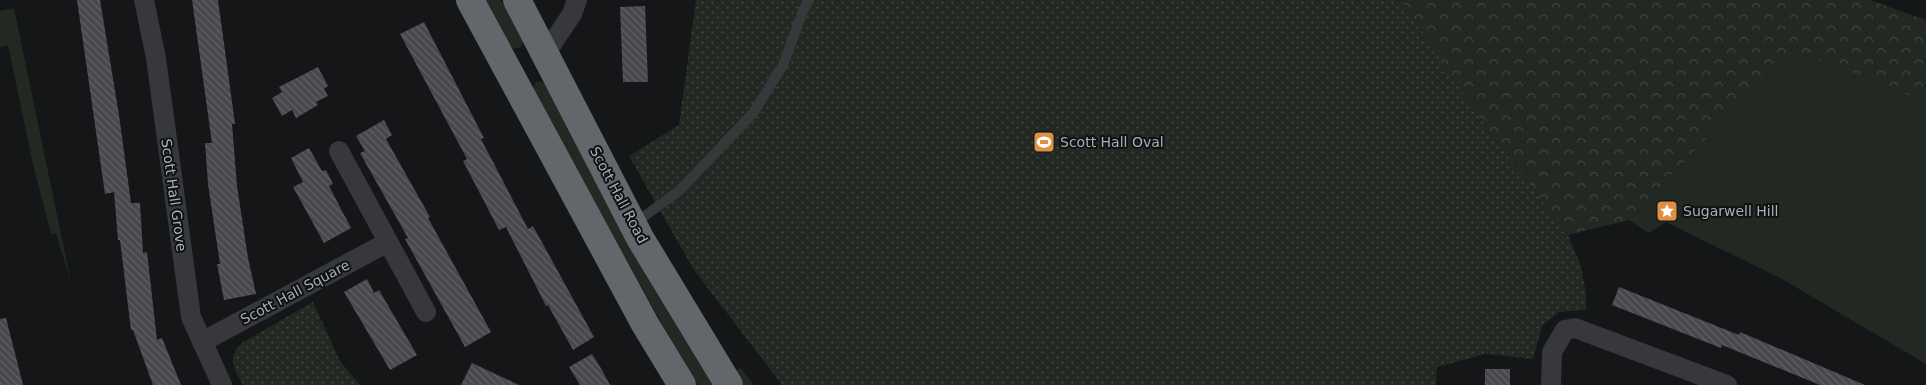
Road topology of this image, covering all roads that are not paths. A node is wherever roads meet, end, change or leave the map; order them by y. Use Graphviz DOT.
graph roads {
  1 [pos="144,0"];
  2 [pos="470,0"];
  3 [pos="517,0"];
  4 [pos="578,0"];
  5 [pos="809,0"];
  6 [pos="545,54"];
  7 [pos="510,75"];
  8 [pos="339,151"];
  9 [pos="633,224"];
  10 [pos="388,242"];
  11 [pos="426,312"];
  12 [pos="202,342"];
  13 [pos="222,385"];
  14 [pos="682,385"];
  15 [pos="729,385"];
  16 [pos="1551,385"];
  17 [pos="1727,385"];
  1 -- 12 [label="street, Scott Hall Grove"];
  2 -- 7 [label="highway"];
  3 -- 6 [label="highway, Scott Hall Road"];
  4 -- 6 [label="street"];
  5 -- 9 [label="lane"];
  6 -- 7 [label="highway"];
  6 -- 9 [label="highway, Scott Hall Road"];
  7 -- 14 [label="highway"];
  8 -- 10 [label="street"];
  9 -- 15 [label="highway, Scott Hall Road"];
  10 -- 11 [label="street"];
  10 -- 12 [label="street, Scott Hall Square"];
  12 -- 13 [label="street, Scott Hall Grove"];
  16 -- 17 [label="street"];
}
